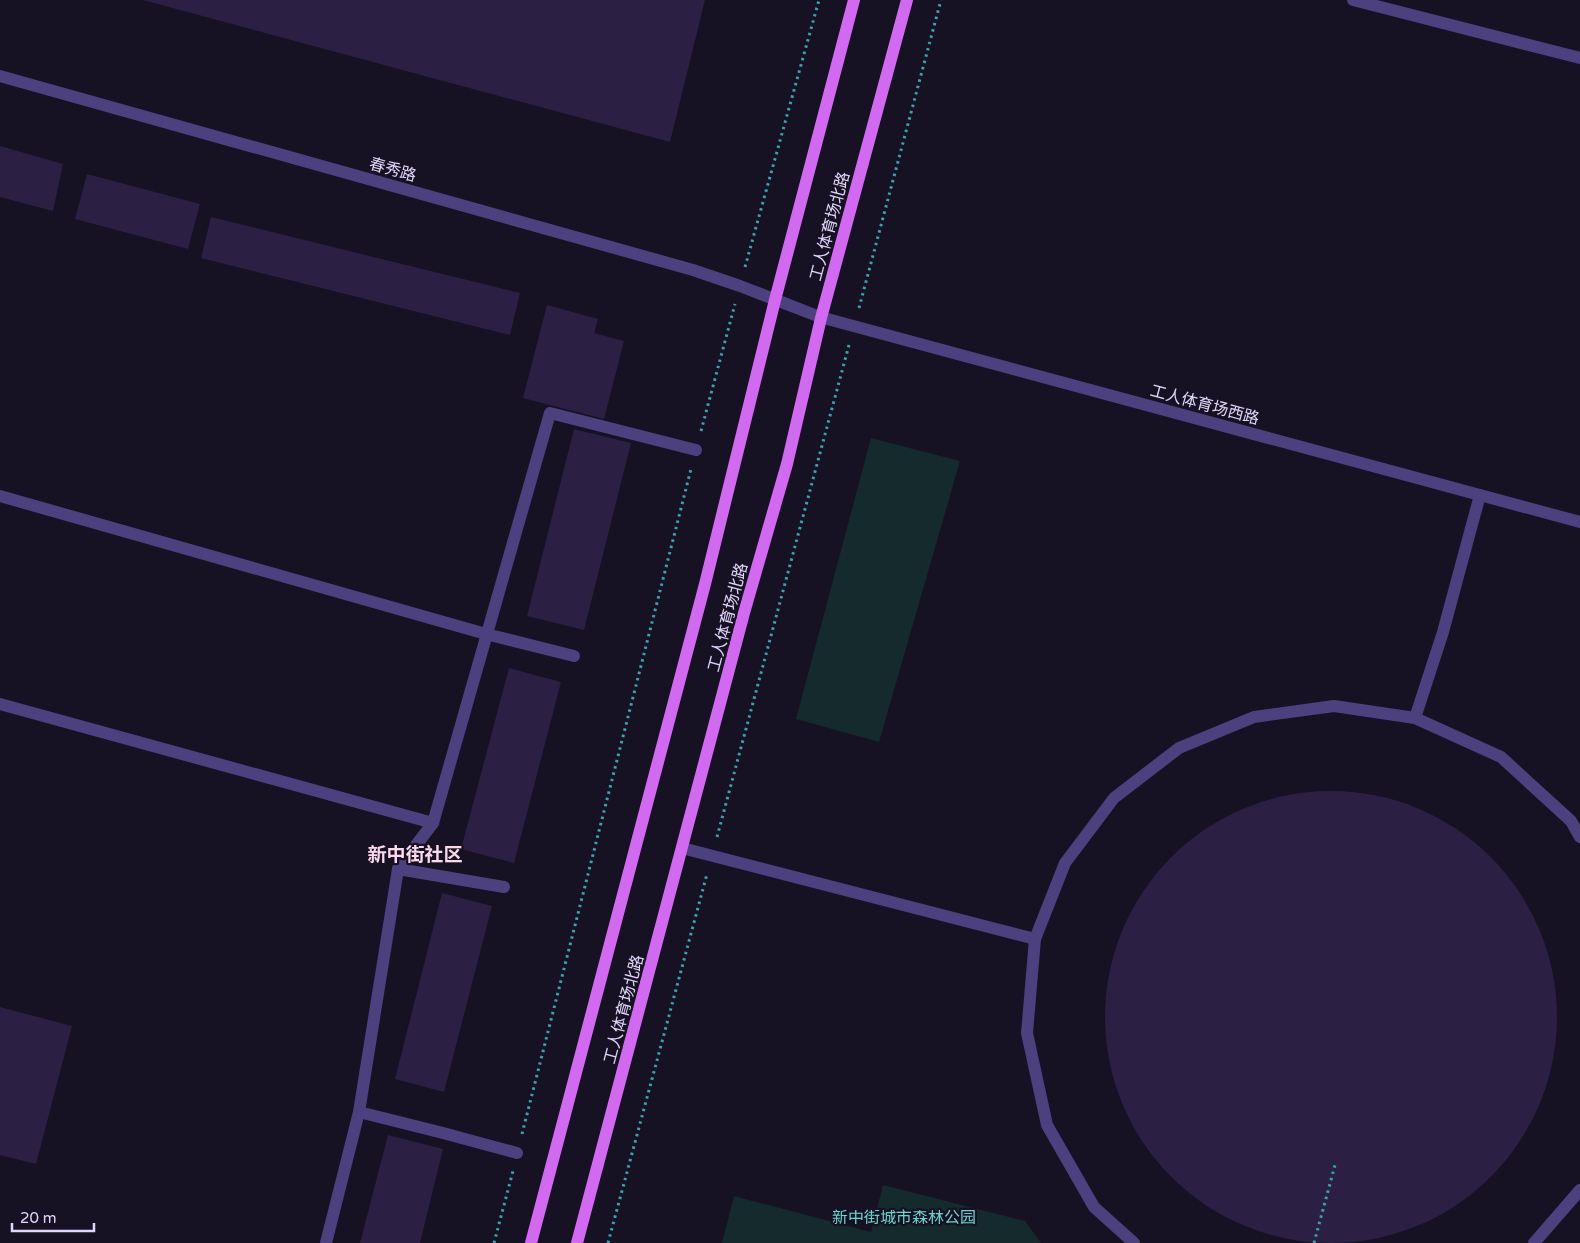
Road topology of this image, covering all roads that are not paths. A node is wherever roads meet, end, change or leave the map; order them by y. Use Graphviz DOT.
graph roads {
  1 [pos="854,0"];
  2 [pos="907,0"];
  3 [pos="1352,0"];
  4 [pos="1580,58"];
  5 [pos="0,76"];
  6 [pos="775,300"];
  7 [pos="821,318"];
  8 [pos="696,450"];
  9 [pos="1480,495"];
  10 [pos="0,496"];
  11 [pos="1580,522"];
  12 [pos="486,634"];
  13 [pos="574,656"];
  14 [pos="0,704"];
  15 [pos="1415,718"];
  16 [pos="432,823"];
  17 [pos="1580,837"];
  18 [pos="682,848"];
  19 [pos="398,869"];
  20 [pos="504,887"];
  21 [pos="1035,939"];
  22 [pos="359,1112"];
  23 [pos="517,1153"];
  24 [pos="1580,1190"];
  25 [pos="326,1243"];
  26 [pos="531,1243"];
  27 [pos="578,1243"];
  28 [pos="1134,1243"];
  29 [pos="1534,1243"];
  1 -- 6 [label="main road, 工人体育场北路"];
  2 -- 7 [label="main road, 工人体育场北路"];
  3 -- 4 [label="street"];
  5 -- 6 [label="street, 春秀路"];
  6 -- 7 [label="street, 春秀路"];
  6 -- 26 [label="main road, 工人体育场北路"];
  7 -- 9 [label="street, 工人体育场西路"];
  7 -- 18 [label="main road, 工人体育场北路"];
  8 -- 12 [label="street"];
  9 -- 11 [label="street, 工人体育场西路"];
  9 -- 15 [label="street"];
  10 -- 12 [label="street"];
  12 -- 13 [label="street"];
  12 -- 16 [label="street"];
  14 -- 16 [label="street"];
  15 -- 17 [label="street"];
  15 -- 21 [label="street"];
  16 -- 19 [label="street"];
  18 -- 21 [label="street"];
  18 -- 27 [label="main road, 工人体育场北路"];
  19 -- 20 [label="street"];
  19 -- 22 [label="street"];
  21 -- 28 [label="street"];
  22 -- 23 [label="street"];
  22 -- 25 [label="street"];
  24 -- 29 [label="street"];
}
